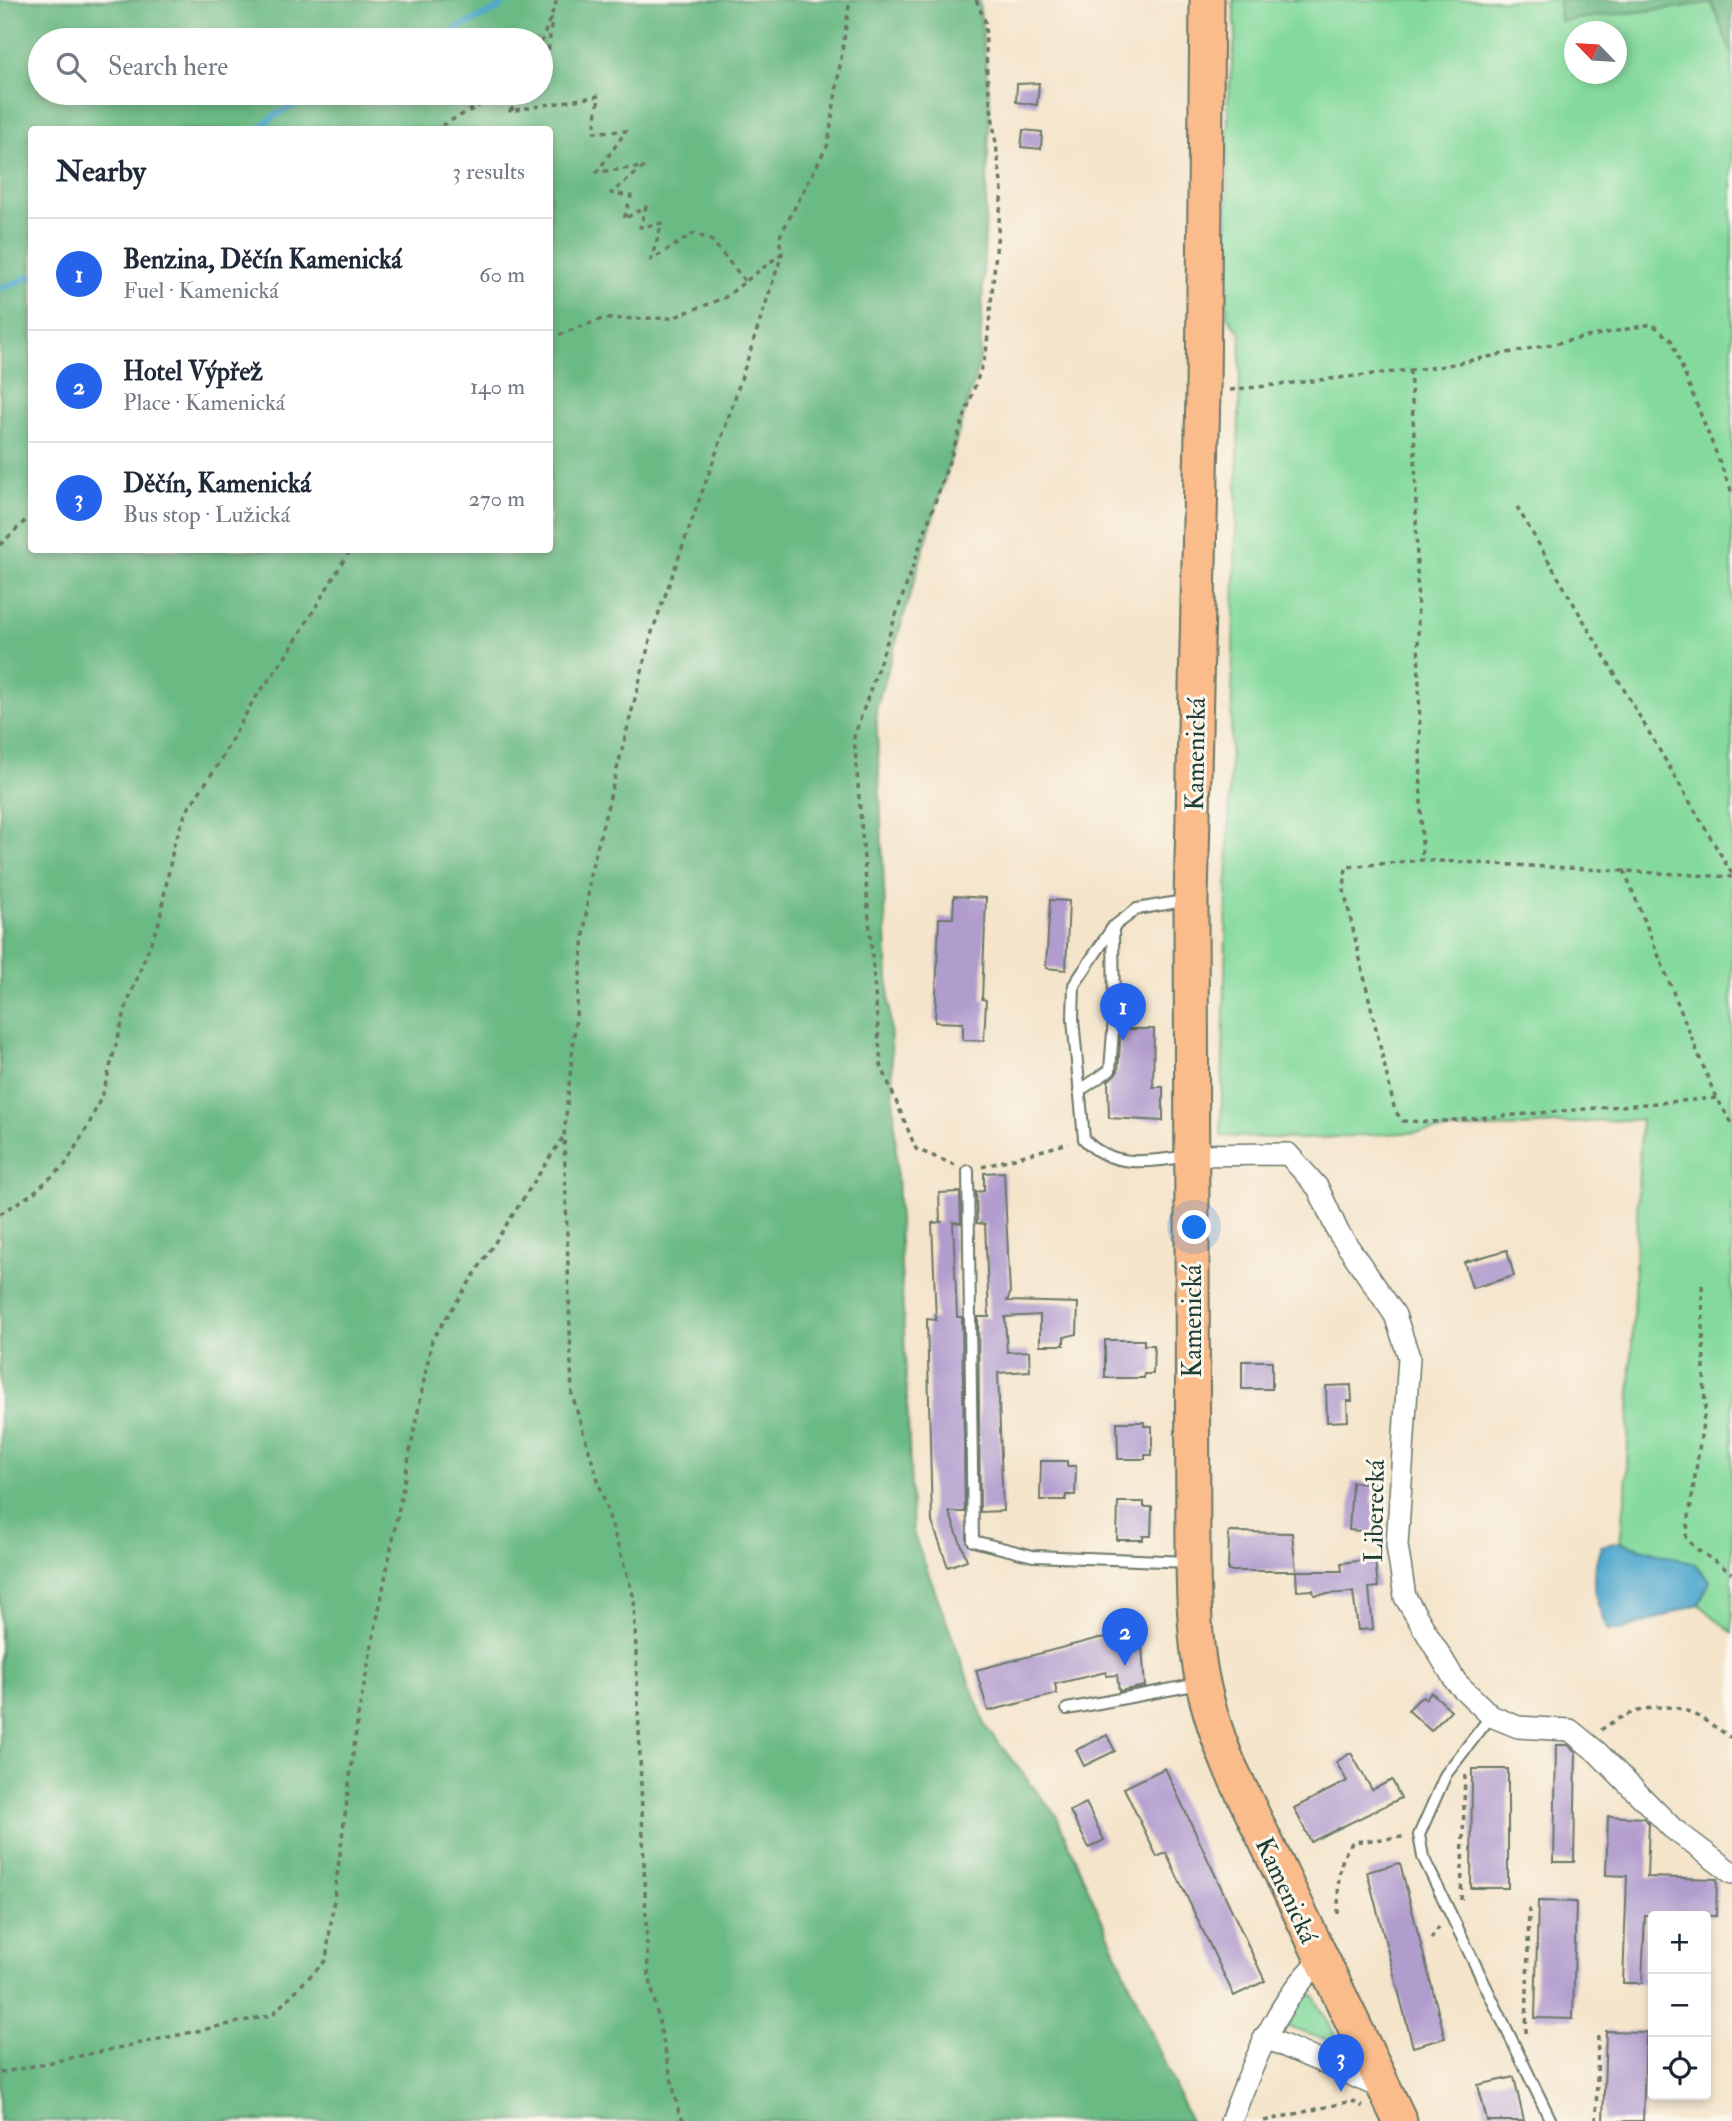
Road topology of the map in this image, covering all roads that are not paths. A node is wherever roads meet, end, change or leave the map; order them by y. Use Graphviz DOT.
graph roads {
  1 [pos="1207,0"];
  2 [pos="1191,900"];
  3 [pos="1113,927"];
  4 [pos="1079,1091"];
  5 [pos="1191,1155"];
  6 [pos="968,1171"];
  7 [pos="1192,1563"];
  8 [pos="1202,1684"];
  9 [pos="1067,1709"];
  10 [pos="1491,1716"];
  11 [pos="1732,1873"];
  12 [pos="1320,1961"];
  13 [pos="1264,2037"];
  14 [pos="1385,2107"];
  15 [pos="1231,2121"];
  16 [pos="1551,2121"];
  1 -- 2 [label="main road, Kamenická"];
  2 -- 3 [label="lane"];
  2 -- 5 [label="main road, Kamenická"];
  3 -- 4 [label="lane"];
  3 -- 4 [label="lane"];
  4 -- 5 [label="lane"];
  5 -- 7 [label="main road, Kamenická"];
  5 -- 10 [label="street, Liberecká"];
  6 -- 7 [label="lane"];
  7 -- 8 [label="main road, Kamenická"];
  8 -- 9 [label="lane"];
  8 -- 12 [label="main road, Kamenická"];
  10 -- 11 [label="street, Liberecká"];
  10 -- 16 [label="lane"];
  12 -- 13 [label="street"];
  12 -- 14 [label="main road, Kamenická"];
  13 -- 14 [label="street"];
  13 -- 15 [label="street"];
}
